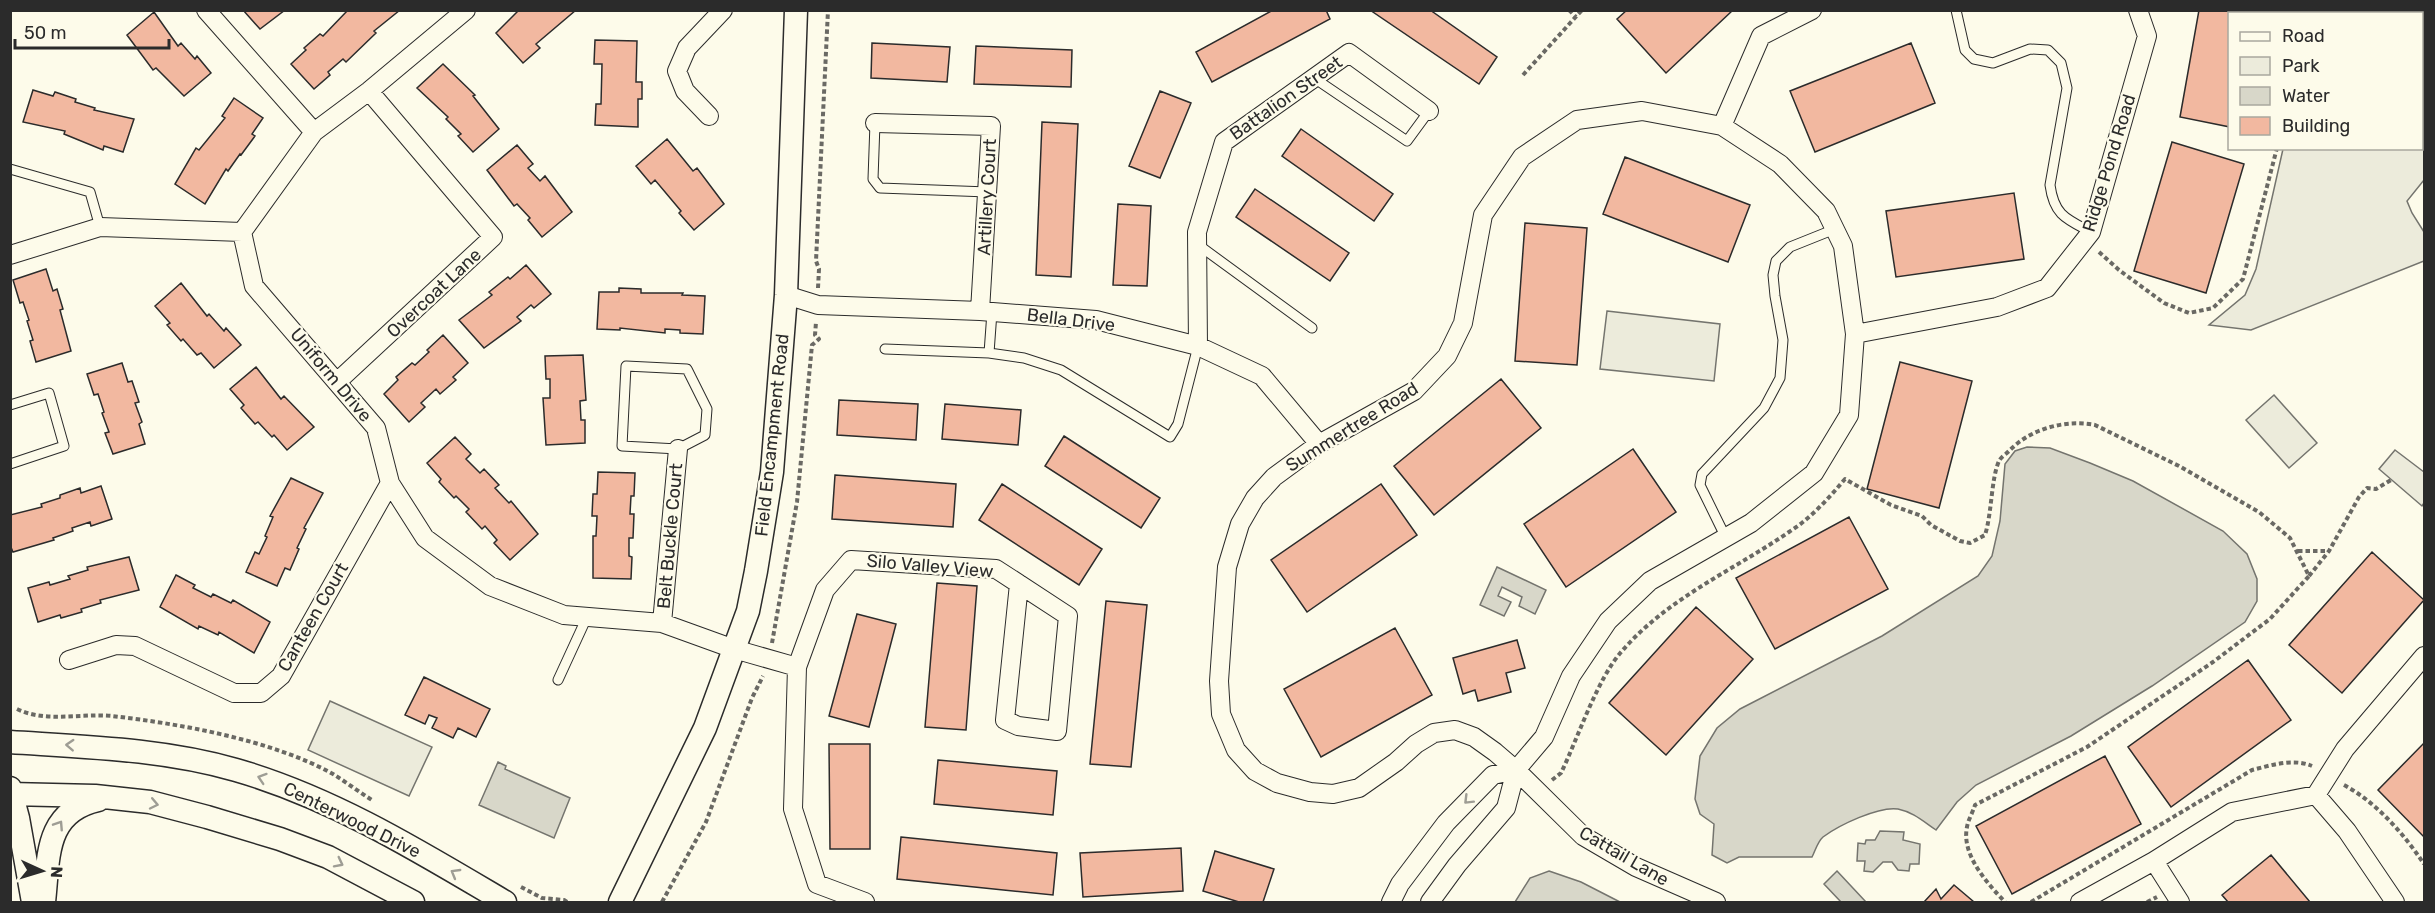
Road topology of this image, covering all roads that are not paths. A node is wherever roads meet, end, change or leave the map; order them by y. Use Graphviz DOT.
graph roads {
  1 [pos="206,10"];
  2 [pos="466,10"];
  3 [pos="723,10"];
  4 [pos="796,10"];
  5 [pos="1812,10"];
  6 [pos="1956,10"];
  7 [pos="2138,10"];
  8 [pos="1314,78"];
  9 [pos="369,91"];
  10 [pos="1430,111"];
  11 [pos="709,116"];
  12 [pos="875,123"];
  13 [pos="1722,126"];
  14 [pos="314,132"];
  15 [pos="10,169"];
  16 [pos="988,192"];
  17 [pos="100,227"];
  18 [pos="1835,229"];
  19 [pos="242,232"];
  20 [pos="2088,236"];
  21 [pos="1197,244"];
  22 [pos="10,255"];
  23 [pos="786,295"];
  24 [pos="986,311"];
  25 [pos="1312,328"];
  26 [pos="1855,334"];
  27 [pos="1198,346"];
  28 [pos="885,349"];
  29 [pos="989,353"];
  30 [pos="338,381"];
  31 [pos="10,405"];
  32 [pos="1319,444"];
  33 [pos="678,449"];
  34 [pos="10,464"];
  35 [pos="390,483"];
  36 [pos="1726,538"];
  37 [pos="1019,584"];
  38 [pos="587,617"];
  39 [pos="662,623"];
  40 [pos="734,649"];
  41 [pos="2424,656"];
  42 [pos="69,660"];
  43 [pos="797,667"];
  44 [pos="558,680"];
  45 [pos="10,742"];
  46 [pos="1516,770"];
  47 [pos="11,792"];
  48 [pos="2316,795"];
  49 [pos="110,798"];
  50 [pos="2154,861"];
  51 [pos="33,903"];
  52 [pos="44,903"];
  53 [pos="413,903"];
  54 [pos="506,903"];
  55 [pos="620,903"];
  56 [pos="865,903"];
  57 [pos="1391,903"];
  58 [pos="1430,903"];
  59 [pos="1716,903"];
  60 [pos="2080,903"];
  61 [pos="2180,903"];
  62 [pos="2395,903"];
  1 -- 14 [label="street"];
  2 -- 9 [label="street"];
  3 -- 11 [label="street"];
  4 -- 23 [label="street, Field Encampment Road"];
  5 -- 13 [label="street"];
  6 -- 20 [label="lane"];
  7 -- 20 [label="street, Ridge Pond Road"];
  8 -- 10 [label="street, Battalion Street"];
  8 -- 10 [label="lane"];
  8 -- 21 [label="street, Battalion Street"];
  9 -- 14 [label="street"];
  9 -- 30 [label="street, Overcoat Lane"];
  12 -- 16 [label="lane"];
  12 -- 16 [label="street, Artillery Court"];
  13 -- 18 [label="street, Summertree Road"];
  13 -- 32 [label="street, Summertree Road"];
  14 -- 19 [label="street"];
  15 -- 17 [label="lane"];
  16 -- 24 [label="street, Artillery Court"];
  17 -- 19 [label="street"];
  17 -- 22 [label="street"];
  18 -- 26 [label="street, Summertree Road"];
  18 -- 36 [label="lane"];
  19 -- 30 [label="street, Uniform Drive"];
  20 -- 26 [label="street, Ridge Pond Road"];
  21 -- 25 [label="lane"];
  21 -- 27 [label="street, Battalion Street"];
  23 -- 24 [label="street, Bella Drive"];
  23 -- 40 [label="street, Field Encampment Road"];
  24 -- 27 [label="street, Bella Drive"];
  24 -- 29 [label="lane"];
  26 -- 36 [label="street, Summertree Road"];
  27 -- 29 [label="lane"];
  27 -- 32 [label="street, Bella Drive"];
  28 -- 29 [label="lane"];
  30 -- 35 [label="street, Uniform Drive"];
  31 -- 34 [label="lane"];
  32 -- 46 [label="street, Summertree Road"];
  33 -- 33 [label="lane"];
  33 -- 39 [label="street, Belt Buckle Court"];
  35 -- 38 [label="street, Uniform Drive"];
  35 -- 42 [label="street, Canteen Court"];
  36 -- 46 [label="street, Summertree Road"];
  37 -- 37 [label="street, Silo Valley View"];
  37 -- 43 [label="street, Silo Valley View"];
  38 -- 39 [label="street, Uniform Drive"];
  38 -- 44 [label="lane"];
  39 -- 40 [label="street, Uniform Drive"];
  40 -- 43 [label="street"];
  40 -- 55 [label="street, Field Encampment Road"];
  41 -- 48 [label="street"];
  43 -- 56 [label="street, Silo Valley View"];
  54 -- 45 [label="street, Centerwood Drive, one-way"];
  46 -- 57 [label="street, one-way"];
  46 -- 58 [label="street, Summertree Road"];
  46 -- 59 [label="street, Cattail Lane"];
  47 -- 49 [label="street"];
  47 -- 51 [label="street"];
  48 -- 50 [label="street"];
  48 -- 62 [label="street"];
  52 -- 49 [label="street, one-way"];
  49 -- 53 [label="street, one-way"];
  50 -- 60 [label="street"];
  50 -- 61 [label="street"];
}
